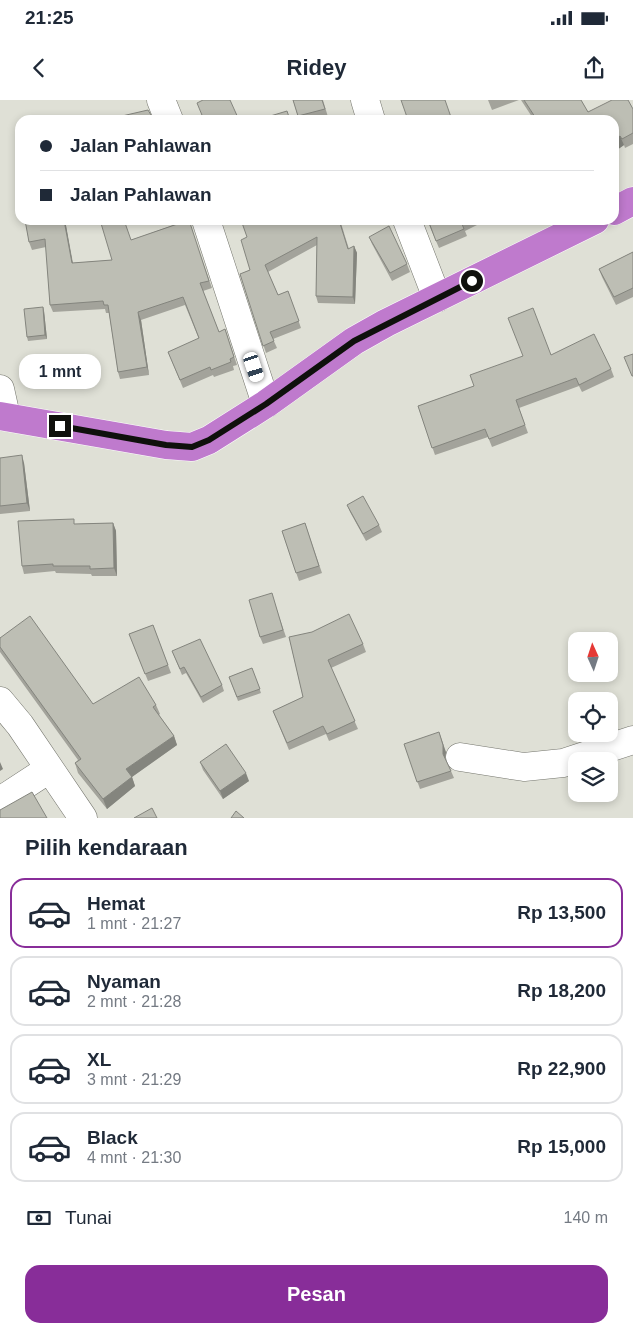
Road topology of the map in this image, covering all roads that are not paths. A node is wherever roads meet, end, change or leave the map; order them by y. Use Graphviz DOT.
graph roads {
  1 [pos="161,100"];
  2 [pos="365,100"];
  3 [pos="167,115"];
  4 [pos="370,115"];
  5 [pos="633,201"];
  6 [pos="619,208"];
  7 [pos="208,225"];
  8 [pos="409,225"];
  9 [pos="585,225"];
  10 [pos="437,298"];
  11 [pos="0,389"];
  12 [pos="266,404"];
  13 [pos="3,416"];
  14 [pos="0,701"];
  15 [pos="633,740"];
  16 [pos="460,757"];
  17 [pos="49,769"];
  18 [pos="0,802"];
  19 [pos="83,818"];
  1 -- 3 [label="street"];
  2 -- 4 [label="street"];
  5 -- 6 [label="highway"];
  7 -- 12 [label="street"];
  8 -- 10 [label="street"];
  9 -- 10 [label="highway"];
  10 -- 12 [label="highway"];
  11 -- 13 [label="street"];
  12 -- 13 [label="highway"];
  14 -- 17 [label="street"];
  15 -- 16 [label="street"];
  17 -- 18 [label="street"];
  17 -- 19 [label="street"];
}
